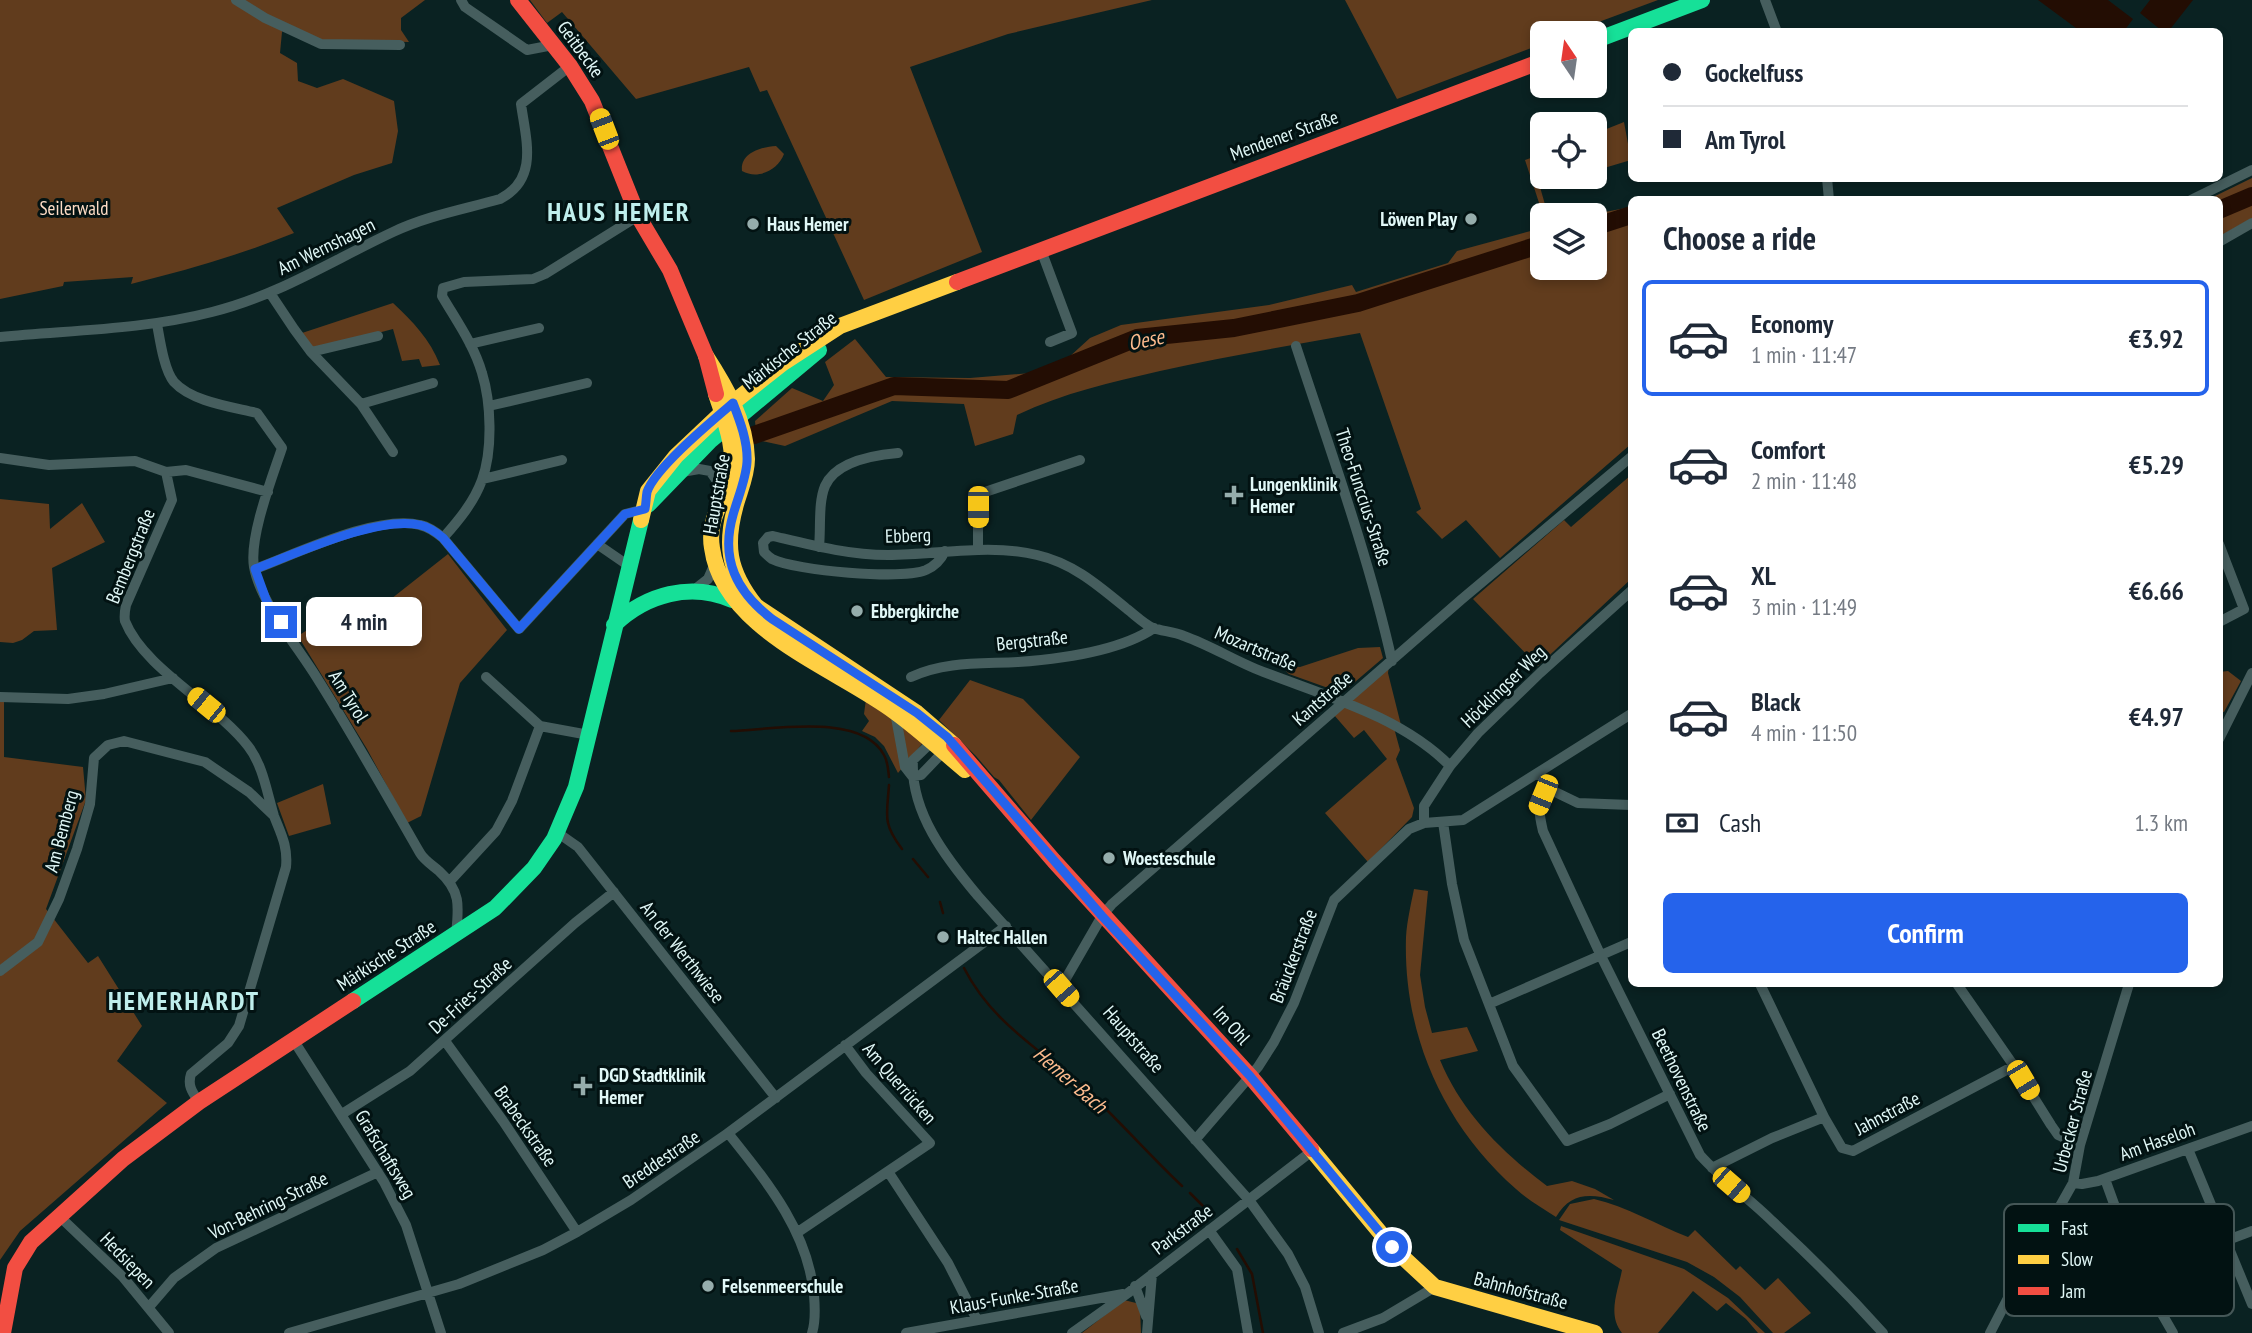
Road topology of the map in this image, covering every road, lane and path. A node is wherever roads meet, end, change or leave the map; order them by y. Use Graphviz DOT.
graph roads {
  1 [pos="236,0"];
  2 [pos="461,0"];
  3 [pos="518,0"];
  4 [pos="1702,0"];
  5 [pos="1765,0"];
  6 [pos="1628,28"];
  7 [pos="1628,28"];
  8 [pos="1776,28"];
  9 [pos="1607,36"];
  10 [pos="400,45"];
  11 [pos="553,45"];
  12 [pos="569,66"];
  13 [pos="1530,66"];
  14 [pos="2252,170"];
  15 [pos="2199,196"];
  16 [pos="638,216"];
  17 [pos="2252,223"];
  18 [pos="2223,240"];
  19 [pos="1041,250"];
  20 [pos="270,293"];
  21 [pos="871,315"];
  22 [pos="157,324"];
  23 [pos="539,328"];
  24 [pos="378,336"];
  25 [pos="0,337"];
  26 [pos="1050,342"];
  27 [pos="470,344"];
  28 [pos="1296,346"];
  29 [pos="311,352"];
  30 [pos="706,356"];
  31 [pos="765,376"];
  32 [pos="720,377"];
  33 [pos="433,383"];
  34 [pos="587,383"];
  35 [pos="361,404"];
  36 [pos="489,405"];
  37 [pos="730,415"];
  38 [pos="393,452"];
  39 [pos="898,453"];
  40 [pos="0,458"];
  41 [pos="562,460"];
  42 [pos="1080,460"];
  43 [pos="1628,460"];
  44 [pos="166,472"];
  45 [pos="673,477"];
  46 [pos="483,478"];
  47 [pos="268,492"];
  48 [pos="718,503"];
  49 [pos="645,508"];
  50 [pos="443,538"];
  51 [pos="597,544"];
  52 [pos="819,547"];
  53 [pos="978,550"];
  54 [pos="945,551"];
  55 [pos="2223,554"];
  56 [pos="715,563"];
  57 [pos="255,569"];
  58 [pos="628,569"];
  59 [pos="694,590"];
  60 [pos="633,591"];
  61 [pos="1628,594"];
  62 [pos="649,599"];
  63 [pos="619,602"];
  64 [pos="735,602"];
  65 [pos="2223,620"];
  66 [pos="614,625"];
  67 [pos="1154,628"];
  68 [pos="792,639"];
  69 [pos="1392,661"];
  70 [pos="2252,674"];
  71 [pos="486,677"];
  72 [pos="911,677"];
  73 [pos="173,678"];
  74 [pos="0,697"];
  75 [pos="1342,702"];
  76 [pos="895,712"];
  77 [pos="1628,716"];
  78 [pos="540,726"];
  79 [pos="2223,731"];
  80 [pos="589,735"];
  81 [pos="941,743"];
  82 [pos="1450,766"];
  83 [pos="1540,774"];
  84 [pos="912,776"];
  85 [pos="267,787"];
  86 [pos="1549,789"];
  87 [pos="253,795"];
  88 [pos="1628,805"];
  89 [pos="275,817"];
  90 [pos="1443,822"];
  91 [pos="1424,823"];
  92 [pos="558,833"];
  93 [pos="450,881"];
  94 [pos="616,895"];
  95 [pos="1102,916"];
  96 [pos="1006,926"];
  97 [pos="456,934"];
  98 [pos="1628,943"];
  99 [pos="1601,956"];
  100 [pos="0,971"];
  101 [pos="1761,987"];
  102 [pos="1959,987"];
  103 [pos="2128,987"];
  104 [pos="1061,988"];
  105 [pos="1489,1004"];
  106 [pos="295,1041"];
  107 [pos="444,1041"];
  108 [pos="845,1045"];
  109 [pos="2014,1066"];
  110 [pos="1250,1076"];
  111 [pos="1670,1094"];
  112 [pos="776,1098"];
  113 [pos="199,1102"];
  114 [pos="342,1114"];
  115 [pos="1824,1117"];
  116 [pos="2252,1126"];
  117 [pos="729,1133"];
  118 [pos="1195,1140"];
  119 [pos="2080,1145"];
  120 [pos="2188,1149"];
  121 [pos="1312,1151"];
  122 [pos="1712,1168"];
  123 [pos="378,1172"];
  124 [pos="889,1173"];
  125 [pos="2105,1179"];
  126 [pos="2073,1183"];
  127 [pos="1249,1200"];
  128 [pos="2061,1204"];
  129 [pos="2114,1204"];
  130 [pos="2210,1204"];
  131 [pos="58,1215"];
  132 [pos="1209,1230"];
  133 [pos="2252,1231"];
  134 [pos="577,1232"];
  135 [pos="798,1232"];
  136 [pos="2234,1238"];
  137 [pos="2234,1262"];
  138 [pos="1152,1274"];
  139 [pos="1435,1287"];
  140 [pos="1132,1290"];
  141 [pos="428,1294"];
  142 [pos="2252,1304"];
  143 [pos="149,1307"];
  144 [pos="2004,1308"];
  145 [pos="2163,1316"];
  146 [pos="1147,1319"];
  147 [pos="977,1320"];
  148 [pos="3,1333"];
  149 [pos="169,1333"];
  150 [pos="289,1333"];
  151 [pos="441,1333"];
  152 [pos="812,1333"];
  153 [pos="906,1333"];
  154 [pos="1072,1333"];
  155 [pos="1147,1333"];
  156 [pos="1248,1333"];
  157 [pos="1319,1333"];
  158 [pos="1343,1333"];
  159 [pos="1595,1333"];
  160 [pos="1883,1333"];
  161 [pos="1990,1333"];
  162 [pos="2173,1333"];
  1 -- 10 [label="street"];
  2 -- 11 [label="street"];
  3 -- 11 [label="main road, Geitbecke"];
  4 -- 6 [label="main road"];
  5 -- 8 [label="street"];
  7 -- 9 [label="main road"];
  11 -- 12 [label="main road, Geitbecke"];
  12 -- 16 [label="main road, Geitbecke"];
  12 -- 20 [label="street, Am Wernshagen"];
  13 -- 19 [label="main road, Mendener Straße"];
  14 -- 15 [label="street"];
  16 -- 27 [label="street"];
  16 -- 30 [label="main road, Geitbecke"];
  17 -- 18 [label="street"];
  19 -- 21 [label="main road, Mendener Straße"];
  19 -- 26 [label="street"];
  20 -- 22 [label="street, Am Wernshagen"];
  20 -- 29 [label="street"];
  21 -- 31 [label="main road, Mendener Straße"];
  21 -- 37 [label="main road, Märkische Straße"];
  22 -- 25 [label="street, Am Wernshagen"];
  22 -- 47 [label="street, Am Tyrol"];
  23 -- 27 [label="street"];
  24 -- 29 [label="street"];
  27 -- 36 [label="street"];
  28 -- 69 [label="street, Theo-Funccius-Straße"];
  29 -- 35 [label="street"];
  30 -- 32 [label="main road, Geitbecke"];
  30 -- 37 [label="main road, Geitbecke"];
  31 -- 32 [label="main road"];
  31 -- 37 [label="main road, Mendener Straße"];
  32 -- 37 [label="main road, Geitbecke"];
  33 -- 35 [label="street"];
  34 -- 36 [label="street"];
  35 -- 38 [label="street"];
  36 -- 46 [label="street"];
  37 -- 45 [label="main road, Märkische Straße"];
  37 -- 48 [label="main road, Hauptstraße"];
  37 -- 49 [label="main road, Märkische Straße"];
  37 -- 68 [label="main road, Hauptstraße"];
  39 -- 52 [label="street"];
  40 -- 44 [label="street"];
  41 -- 46 [label="street"];
  42 -- 53 [label="street"];
  43 -- 69 [label="street, Kantstraße"];
  44 -- 47 [label="street"];
  44 -- 73 [label="street, Bembergstraße"];
  45 -- 48 [label="street, Hauptstraße"];
  45 -- 49 [label="main road, Märkische Straße"];
  46 -- 50 [label="street"];
  47 -- 57 [label="street, Am Tyrol"];
  48 -- 56 [label="main road, Hauptstraße"];
  49 -- 51 [label="street"];
  49 -- 58 [label="main road, Märkische Straße"];
  50 -- 51 [label="street"];
  50 -- 57 [label="street"];
  51 -- 58 [label="street"];
  52 -- 54 [label="street, Ebberg"];
  52 -- 54 [label="street, Ebberg"];
  53 -- 54 [label="street, Ebberg"];
  53 -- 67 [label="street, Ebberg"];
  55 -- 65 [label="street"];
  56 -- 59 [label="street, Hauptstraße"];
  56 -- 64 [label="main road, Hauptstraße"];
  57 -- 93 [label="street, Am Tyrol"];
  58 -- 60 [label="street"];
  58 -- 63 [label="main road, Märkische Straße"];
  59 -- 62 [label="main road, Hauptstraße"];
  59 -- 64 [label="main road, Hauptstraße"];
  61 -- 82 [label="street, Höcklingser Weg"];
  62 -- 63 [label="street, Hauptstraße"];
  62 -- 66 [label="main road, Hauptstraße"];
  63 -- 66 [label="main road, Märkische Straße"];
  64 -- 68 [label="main road, Hauptstraße"];
  66 -- 80 [label="main road, Märkische Straße"];
  67 -- 72 [label="street, Bergstraße"];
  67 -- 75 [label="street, Mozartstraße"];
  68 -- 76 [label="main road, Hauptstraße"];
  68 -- 81 [label="main road, Hauptstraße"];
  69 -- 75 [label="street, Kantstraße"];
  70 -- 79 [label="street"];
  71 -- 78 [label="street"];
  73 -- 74 [label="street"];
  73 -- 85 [label="street, Bembergstraße"];
  75 -- 82 [label="street, Mozartstraße"];
  75 -- 95 [label="street, Kantstraße"];
  76 -- 81 [label="main road, Hauptstraße"];
  76 -- 84 [label="street, Hauptstraße"];
  77 -- 83 [label="street"];
  78 -- 80 [label="street"];
  78 -- 93 [label="street"];
  80 -- 92 [label="main road, Märkische Straße"];
  81 -- 84 [label="street"];
  81 -- 84 [label="street"];
  81 -- 95 [label="main road, Im Ohl"];
  82 -- 91 [label="street, Höcklingser Weg"];
  83 -- 86 [label="street"];
  83 -- 90 [label="street"];
  84 -- 96 [label="street, Hauptstraße"];
  85 -- 87 [label="street"];
  85 -- 89 [label="street, Bembergstraße"];
  86 -- 88 [label="street"];
  86 -- 99 [label="street, Beethovenstraße"];
  87 -- 89 [label="street, Am Bemberg"];
  87 -- 100 [label="street, Am Bemberg"];
  89 -- 113 [label="street, Bembergstraße"];
  90 -- 91 [label="street"];
  90 -- 105 [label="street"];
  91 -- 110 [label="street, Bräuckerstraße"];
  92 -- 94 [label="street, An der Werthwiese"];
  92 -- 97 [label="main road, Märkische Straße"];
  93 -- 97 [label="street"];
  94 -- 107 [label="street, De-Fries-Straße"];
  94 -- 112 [label="street, An der Werthwiese"];
  95 -- 104 [label="street, Kantstraße"];
  95 -- 110 [label="main road, Im Ohl"];
  96 -- 104 [label="street, Hauptstraße"];
  96 -- 108 [label="street, Breddestraße"];
  97 -- 106 [label="main road, Märkische Straße"];
  98 -- 99 [label="street"];
  99 -- 105 [label="street"];
  99 -- 111 [label="street, Beethovenstraße"];
  101 -- 115 [label="street"];
  102 -- 109 [label="street"];
  103 -- 119 [label="street, Urbecker Straße"];
  104 -- 118 [label="street, Hauptstraße"];
  105 -- 111 [label="street"];
  106 -- 113 [label="main road, Märkische Straße"];
  106 -- 114 [label="street, Grafschaftsweg"];
  107 -- 114 [label="street, De-Fries-Straße"];
  107 -- 134 [label="street, Brabeckstraße"];
  108 -- 112 [label="street, Breddestraße"];
  108 -- 124 [label="street, Am Querrücken"];
  109 -- 115 [label="street, Jahnstraße"];
  109 -- 119 [label="street"];
  110 -- 118 [label="street, Bräuckerstraße"];
  110 -- 121 [label="main road, Im Ohl"];
  111 -- 122 [label="street, Beethovenstraße"];
  112 -- 117 [label="street, Breddestraße"];
  113 -- 131 [label="main road, Märkische Straße"];
  114 -- 123 [label="street, Grafschaftsweg"];
  115 -- 122 [label="street, Jahnstraße"];
  116 -- 120 [label="street, Am Haseloh"];
  117 -- 134 [label="street, Breddestraße"];
  117 -- 135 [label="street"];
  118 -- 127 [label="street, Hauptstraße"];
  119 -- 126 [label="street, Urbecker Straße"];
  120 -- 125 [label="street, Am Haseloh"];
  120 -- 130 [label="street"];
  121 -- 127 [label="street, Parkstraße"];
  121 -- 139 [label="main road, Im Ohl"];
  122 -- 160 [label="street, Beethovenstraße"];
  123 -- 141 [label="street, Grafschaftsweg"];
  123 -- 143 [label="street, Von-Behring-Straße"];
  124 -- 135 [label="street"];
  124 -- 147 [label="street"];
  125 -- 126 [label="street, Am Haseloh"];
  125 -- 129 [label="street"];
  126 -- 128 [label="street, Urbecker Straße"];
  127 -- 132 [label="street, Parkstraße"];
  127 -- 157 [label="street, Hauptstraße"];
  131 -- 143 [label="street, Hedsiepen"];
  131 -- 148 [label="main road, Märkische Straße"];
  132 -- 138 [label="street, Parkstraße"];
  132 -- 156 [label="street"];
  133 -- 136 [label="street"];
  134 -- 141 [label="street, Breddestraße"];
  135 -- 152 [label="street"];
  137 -- 142 [label="street"];
  138 -- 140 [label="street, Parkstraße"];
  138 -- 146 [label="street"];
  139 -- 158 [label="street"];
  139 -- 159 [label="main road, Bahnhofstraße"];
  140 -- 146 [label="street"];
  140 -- 147 [label="street, Klaus-Funke-Straße"];
  140 -- 154 [label="street, Parkstraße"];
  141 -- 150 [label="street, Breddestraße"];
  141 -- 151 [label="street, Grafschaftsweg"];
  143 -- 149 [label="street, Hedsiepen"];
  144 -- 161 [label="street, Urbecker Straße"];
  145 -- 162 [label="street"];
  146 -- 155 [label="street"];
  147 -- 153 [label="street, Klaus-Funke-Straße"];
}
